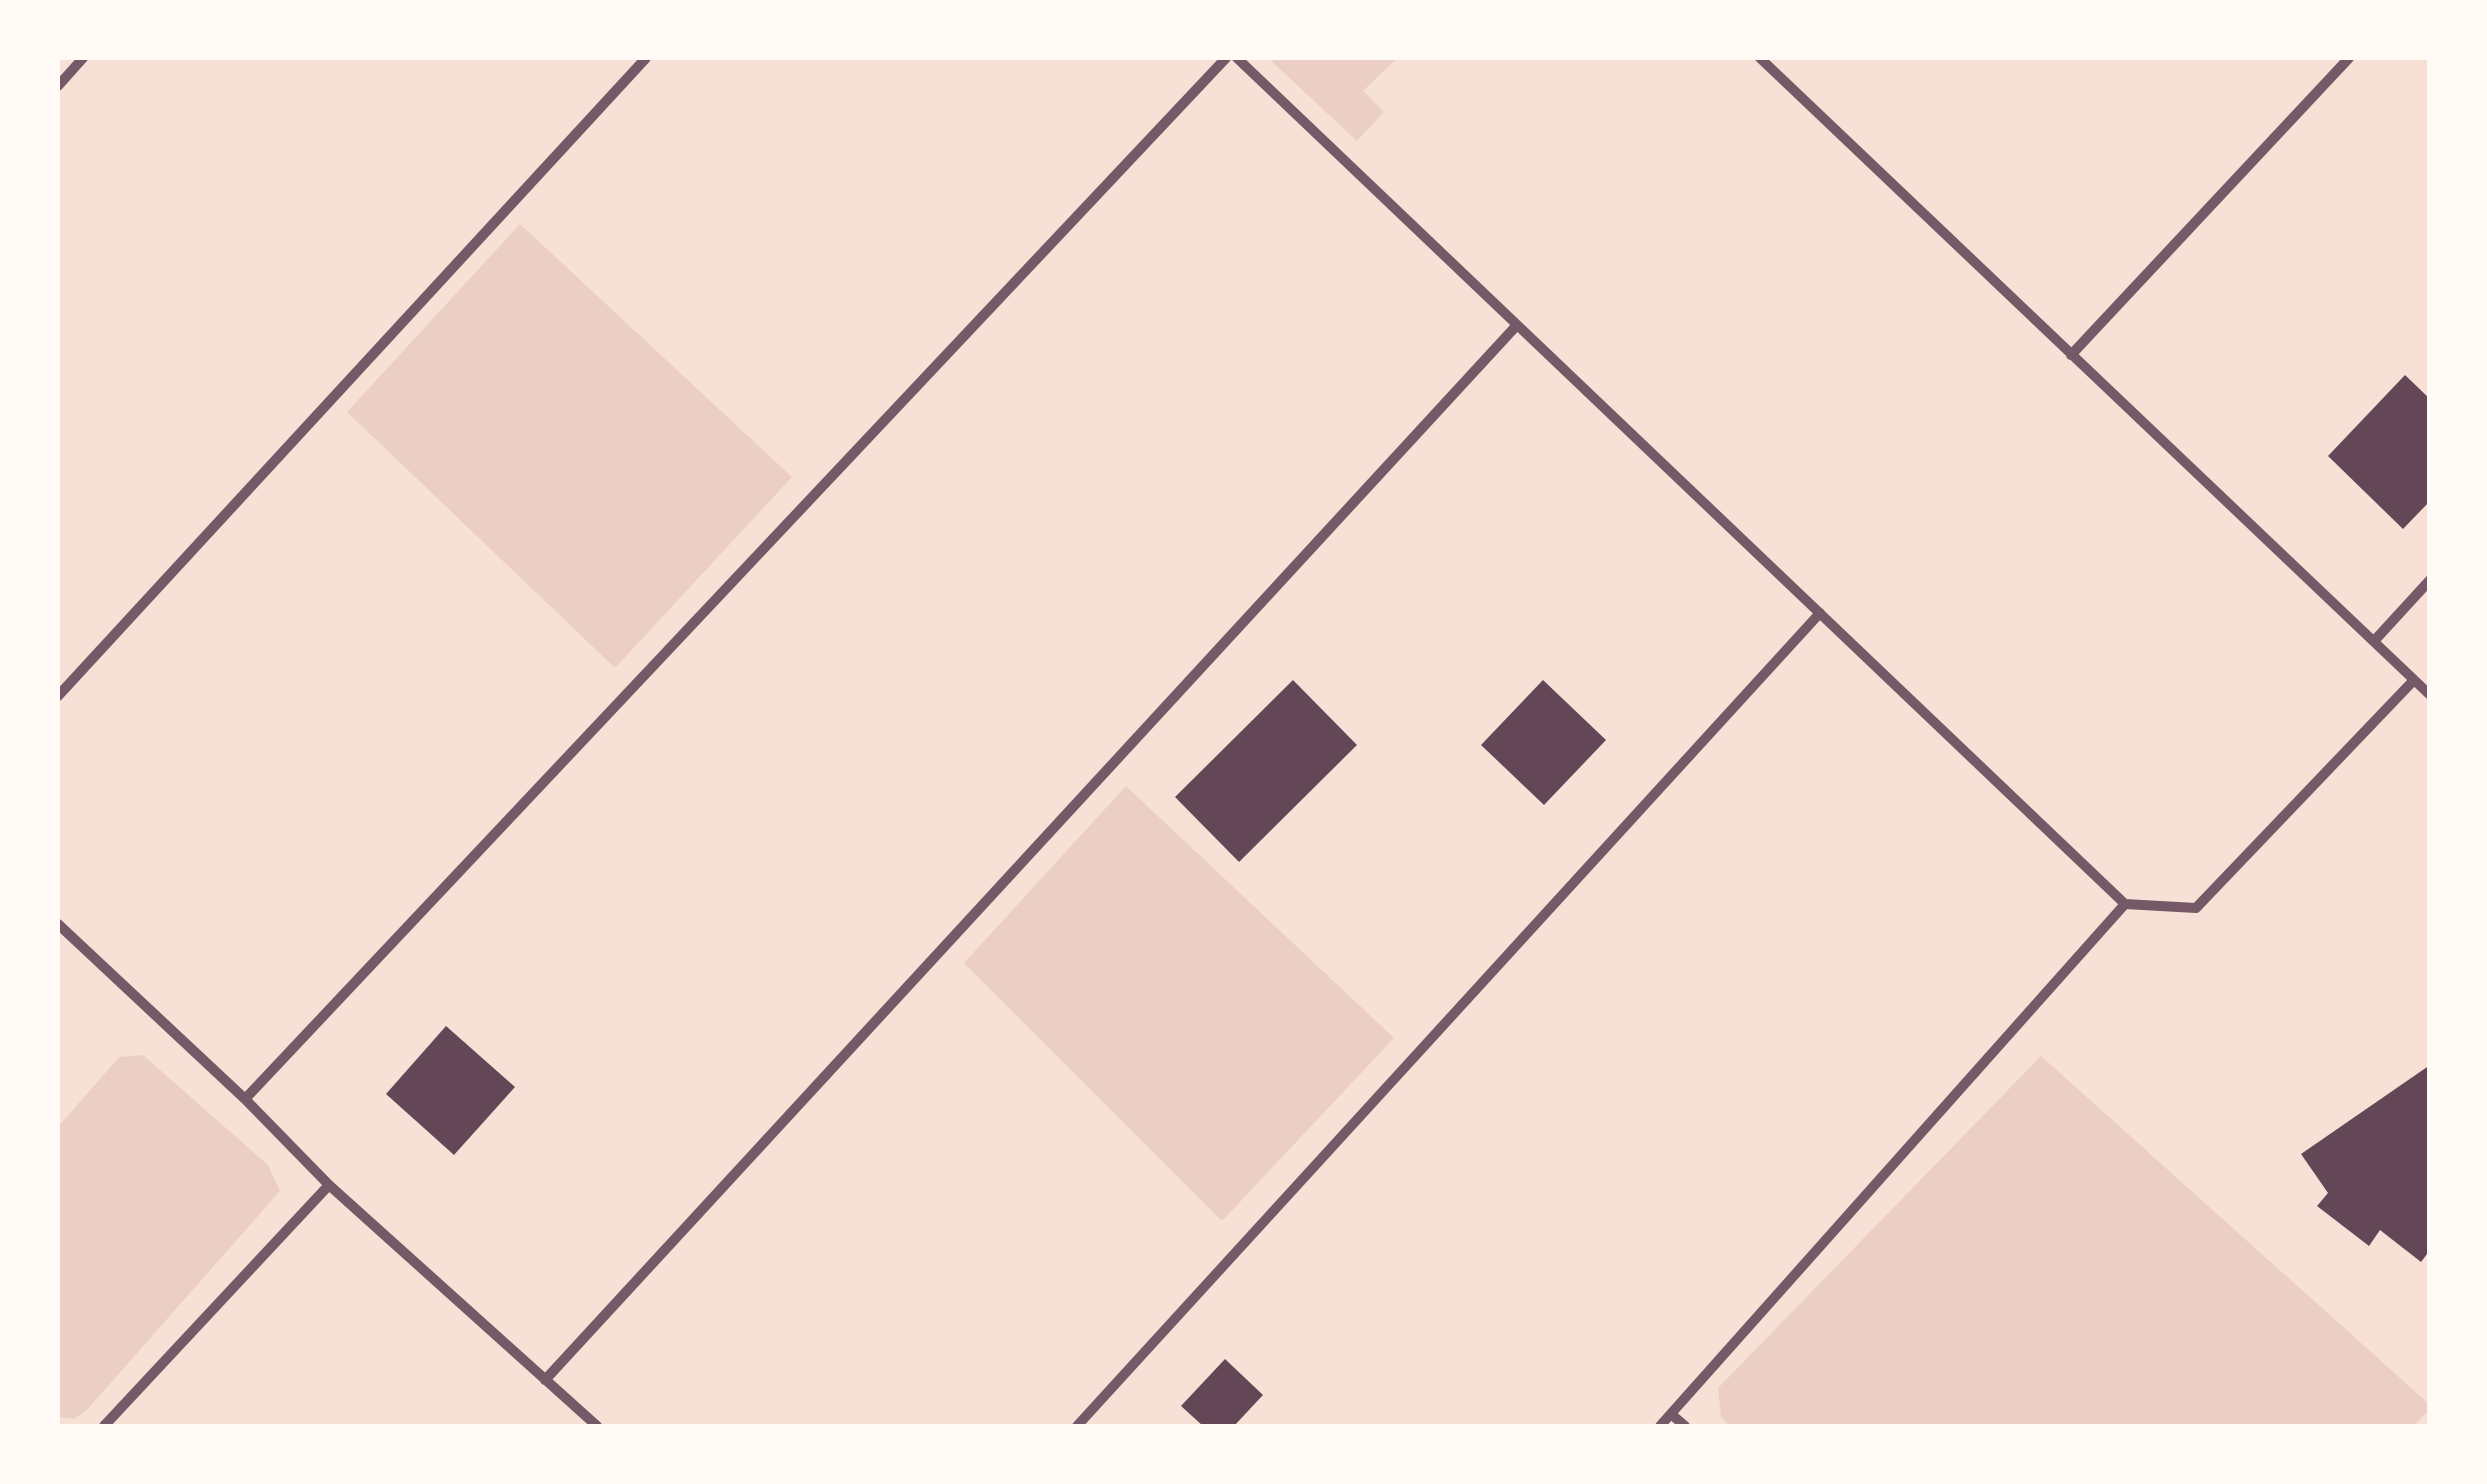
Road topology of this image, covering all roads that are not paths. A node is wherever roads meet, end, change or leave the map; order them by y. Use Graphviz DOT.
graph roads {
  1 [pos="83,58"];
  2 [pos="646,58"];
  3 [pos="1226,58"];
  4 [pos="1236,58"];
  5 [pos="1760,58"];
  6 [pos="1784,58"];
  7 [pos="2348,58"];
  8 [pos="1773,69"];
  9 [pos="58,86"];
  10 [pos="1517,325"];
  11 [pos="2071,354"];
  12 [pos="2430,580"];
  13 [pos="1820,613"];
  14 [pos="2375,640"];
  15 [pos="2414,680"];
  16 [pos="2430,695"];
  17 [pos="58,696"];
  18 [pos="2126,904"];
  19 [pos="58,924"];
  20 [pos="245,1098"];
  21 [pos="329,1184"];
  22 [pos="545,1380"];
  23 [pos="1671,1414"];
  24 [pos="104,1426"];
  25 [pos="597,1426"];
  26 [pos="1077,1426"];
  27 [pos="1660,1426"];
  28 [pos="1684,1426"];
  1 -- 9 [label="street"];
  2 -- 17 [label="street"];
  3 -- 20 [label="street"];
  4 -- 10 [label="street"];
  5 -- 8 [label="street"];
  6 -- 8 [label="street"];
  7 -- 11 [label="street"];
  8 -- 11 [label="street"];
  10 -- 13 [label="street"];
  10 -- 22 [label="street"];
  11 -- 14 [label="street"];
  12 -- 14 [label="street"];
  13 -- 18 [label="street"];
  13 -- 26 [label="street"];
  14 -- 15 [label="street"];
  15 -- 16 [label="street"];
  15 -- 18 [label="street"];
  18 -- 23 [label="street"];
  19 -- 20 [label="street"];
  20 -- 21 [label="street"];
  21 -- 22 [label="street"];
  21 -- 24 [label="street"];
  22 -- 25 [label="street"];
  23 -- 27 [label="street"];
  23 -- 28 [label="street"];
}
